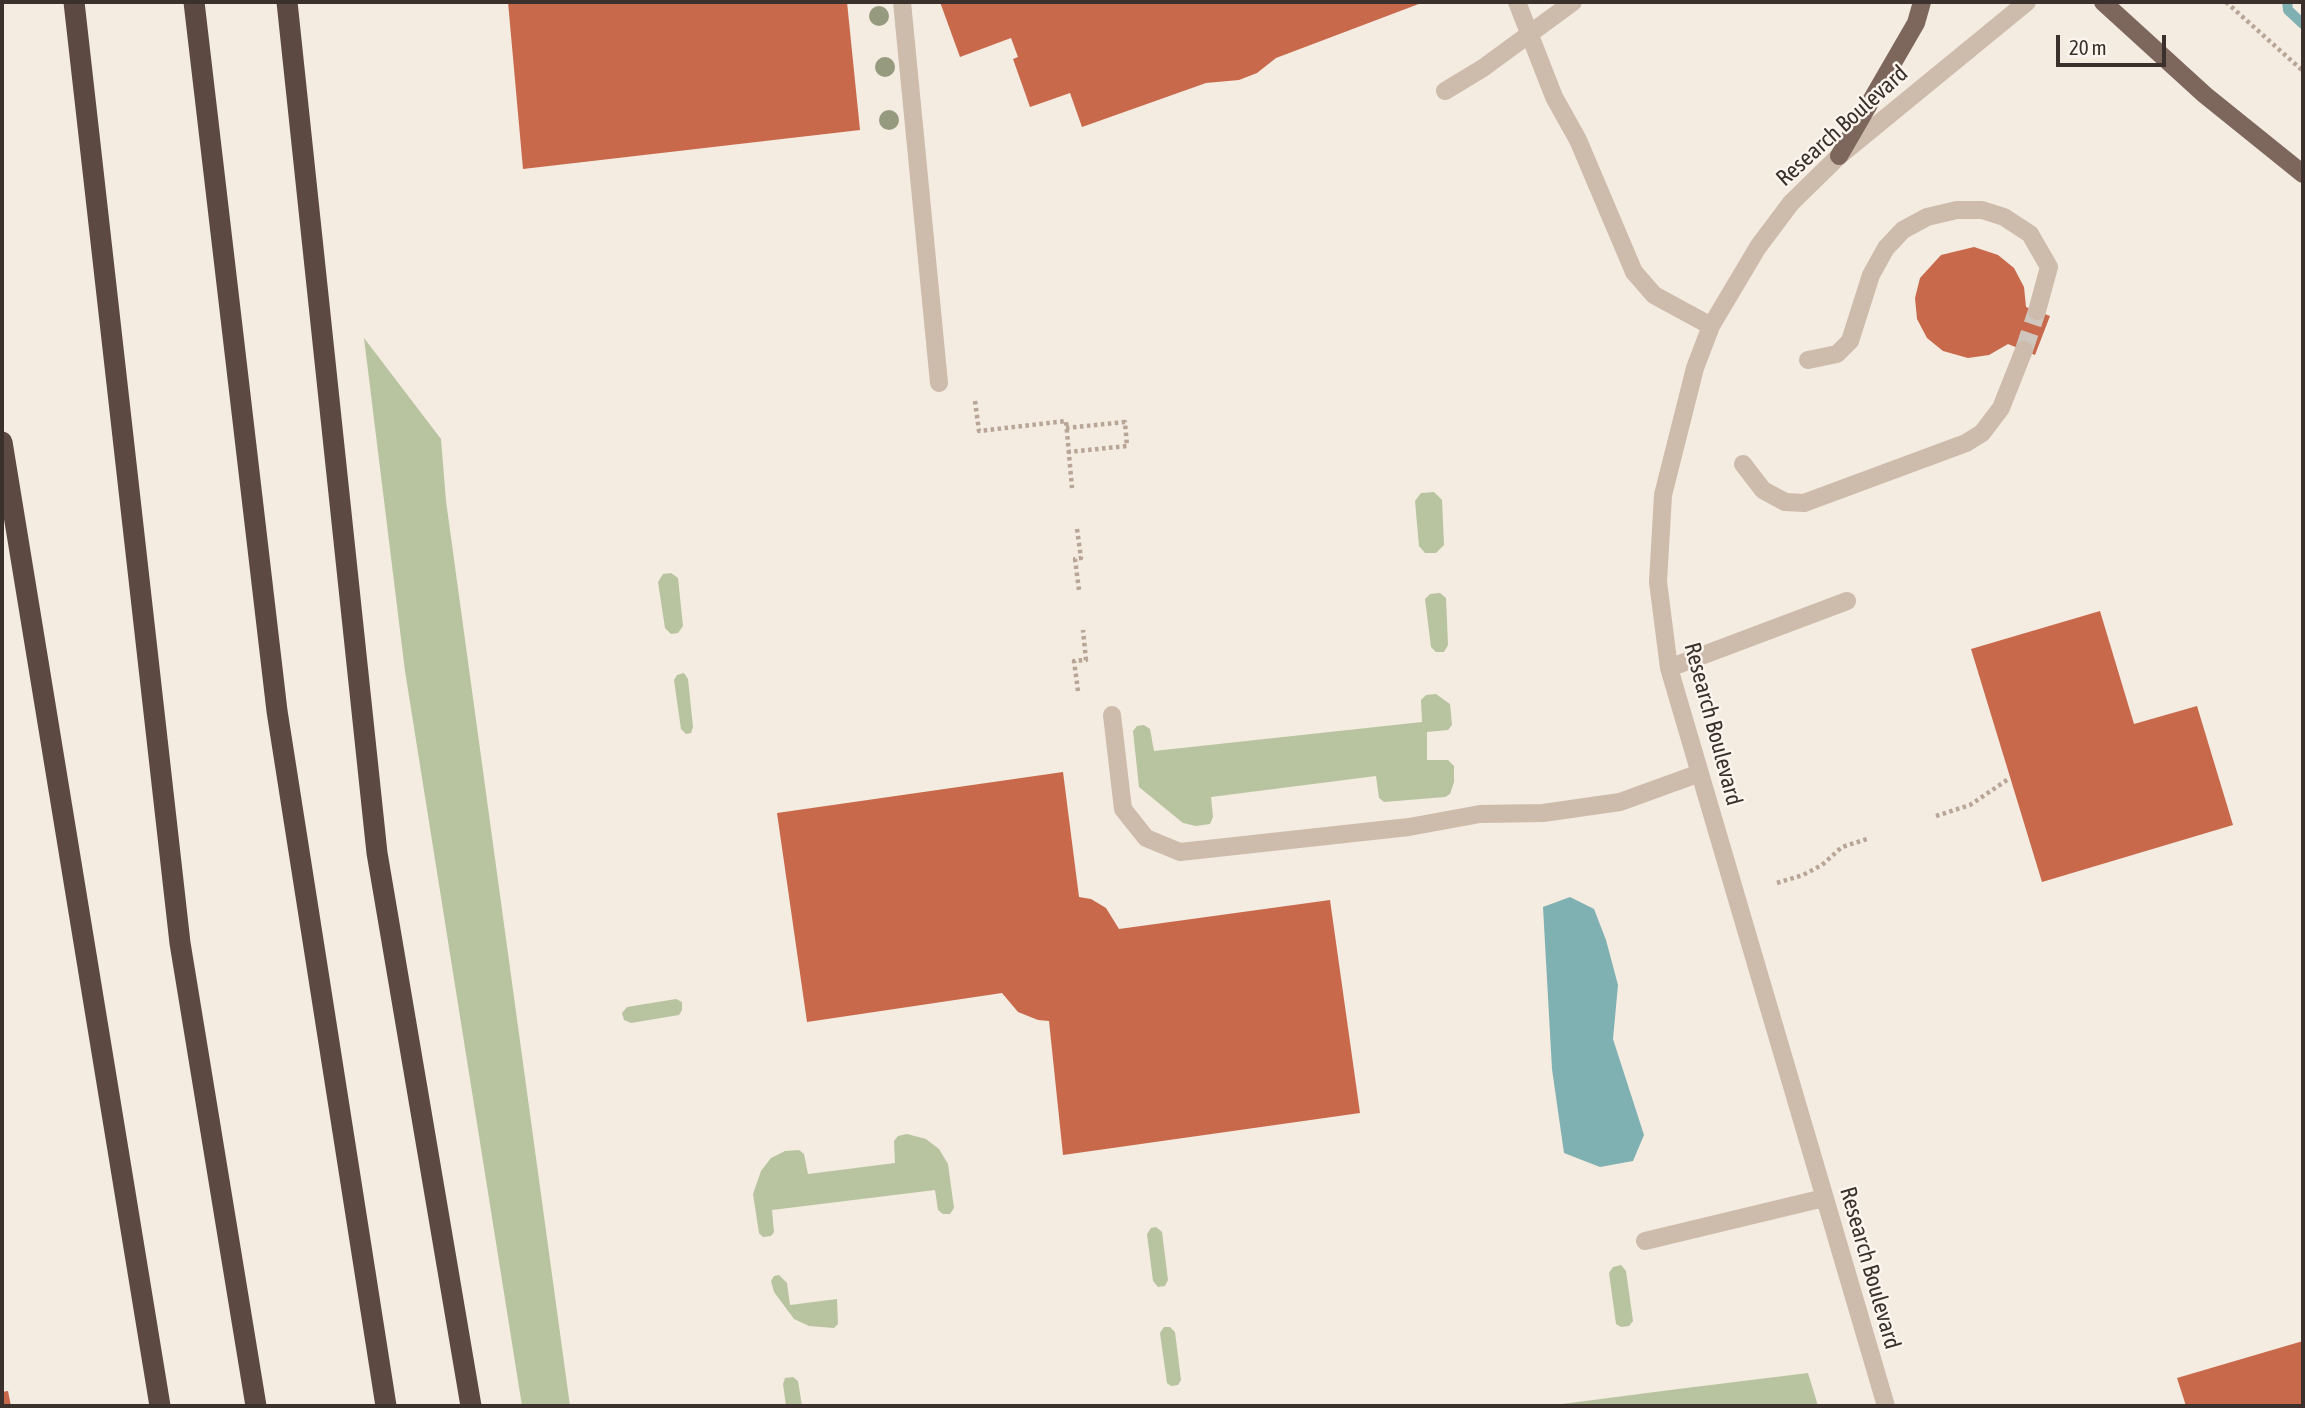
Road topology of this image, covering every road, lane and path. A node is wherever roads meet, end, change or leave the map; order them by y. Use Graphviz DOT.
graph roads {
  1 [pos="74,2"];
  2 [pos="194,2"];
  3 [pos="286,2"];
  4 [pos="902,2"];
  5 [pos="1517,2"];
  6 [pos="1573,2"];
  7 [pos="1922,2"];
  8 [pos="2027,2"];
  9 [pos="2103,2"];
  10 [pos="2226,2"];
  11 [pos="1528,34"];
  12 [pos="2303,71"];
  13 [pos="1446,91"];
  14 [pos="1839,156"];
  15 [pos="2303,174"];
  16 [pos="2037,311"];
  17 [pos="1711,326"];
  18 [pos="2024,350"];
  19 [pos="1808,360"];
  20 [pos="939,383"];
  21 [pos="975,401"];
  22 [pos="1066,428"];
  23 [pos="2,442"];
  24 [pos="1068,452"];
  25 [pos="1743,464"];
  26 [pos="1072,488"];
  27 [pos="1077,529"];
  28 [pos="1079,590"];
  29 [pos="1847,601"];
  30 [pos="1083,630"];
  31 [pos="1669,668"];
  32 [pos="1078,691"];
  33 [pos="1112,715"];
  34 [pos="1700,773"];
  35 [pos="2010,778"];
  36 [pos="1936,816"];
  37 [pos="1867,839"];
  38 [pos="1777,883"];
  39 [pos="1824,1198"];
  40 [pos="1645,1241"];
  41 [pos="160,1406"];
  42 [pos="256,1406"];
  43 [pos="386,1406"];
  44 [pos="471,1406"];
  45 [pos="1886,1406"];
  1 -- 42 [label="highway"];
  2 -- 43 [label="highway"];
  3 -- 44 [label="highway"];
  4 -- 20 [label="street"];
  5 -- 11 [label="street"];
  6 -- 11 [label="street"];
  7 -- 14 [label="main road"];
  8 -- 14 [label="street, Research Boulevard"];
  9 -- 15 [label="main road"];
  10 -- 12 [label="path"];
  11 -- 13 [label="street"];
  11 -- 17 [label="street"];
  14 -- 17 [label="street, Research Boulevard"];
  16 -- 19 [label="street"];
  17 -- 31 [label="street, Research Boulevard"];
  18 -- 25 [label="street"];
  21 -- 22 [label="path"];
  22 -- 24 [label="path"];
  22 -- 24 [label="path"];
  23 -- 41 [label="highway"];
  24 -- 26 [label="path"];
  27 -- 28 [label="path"];
  29 -- 31 [label="street"];
  30 -- 32 [label="path"];
  31 -- 34 [label="street, Research Boulevard"];
  33 -- 34 [label="street"];
  34 -- 39 [label="street, Research Boulevard"];
  35 -- 36 [label="path"];
  37 -- 38 [label="path"];
  39 -- 40 [label="street"];
  39 -- 45 [label="street, Research Boulevard"];
}
